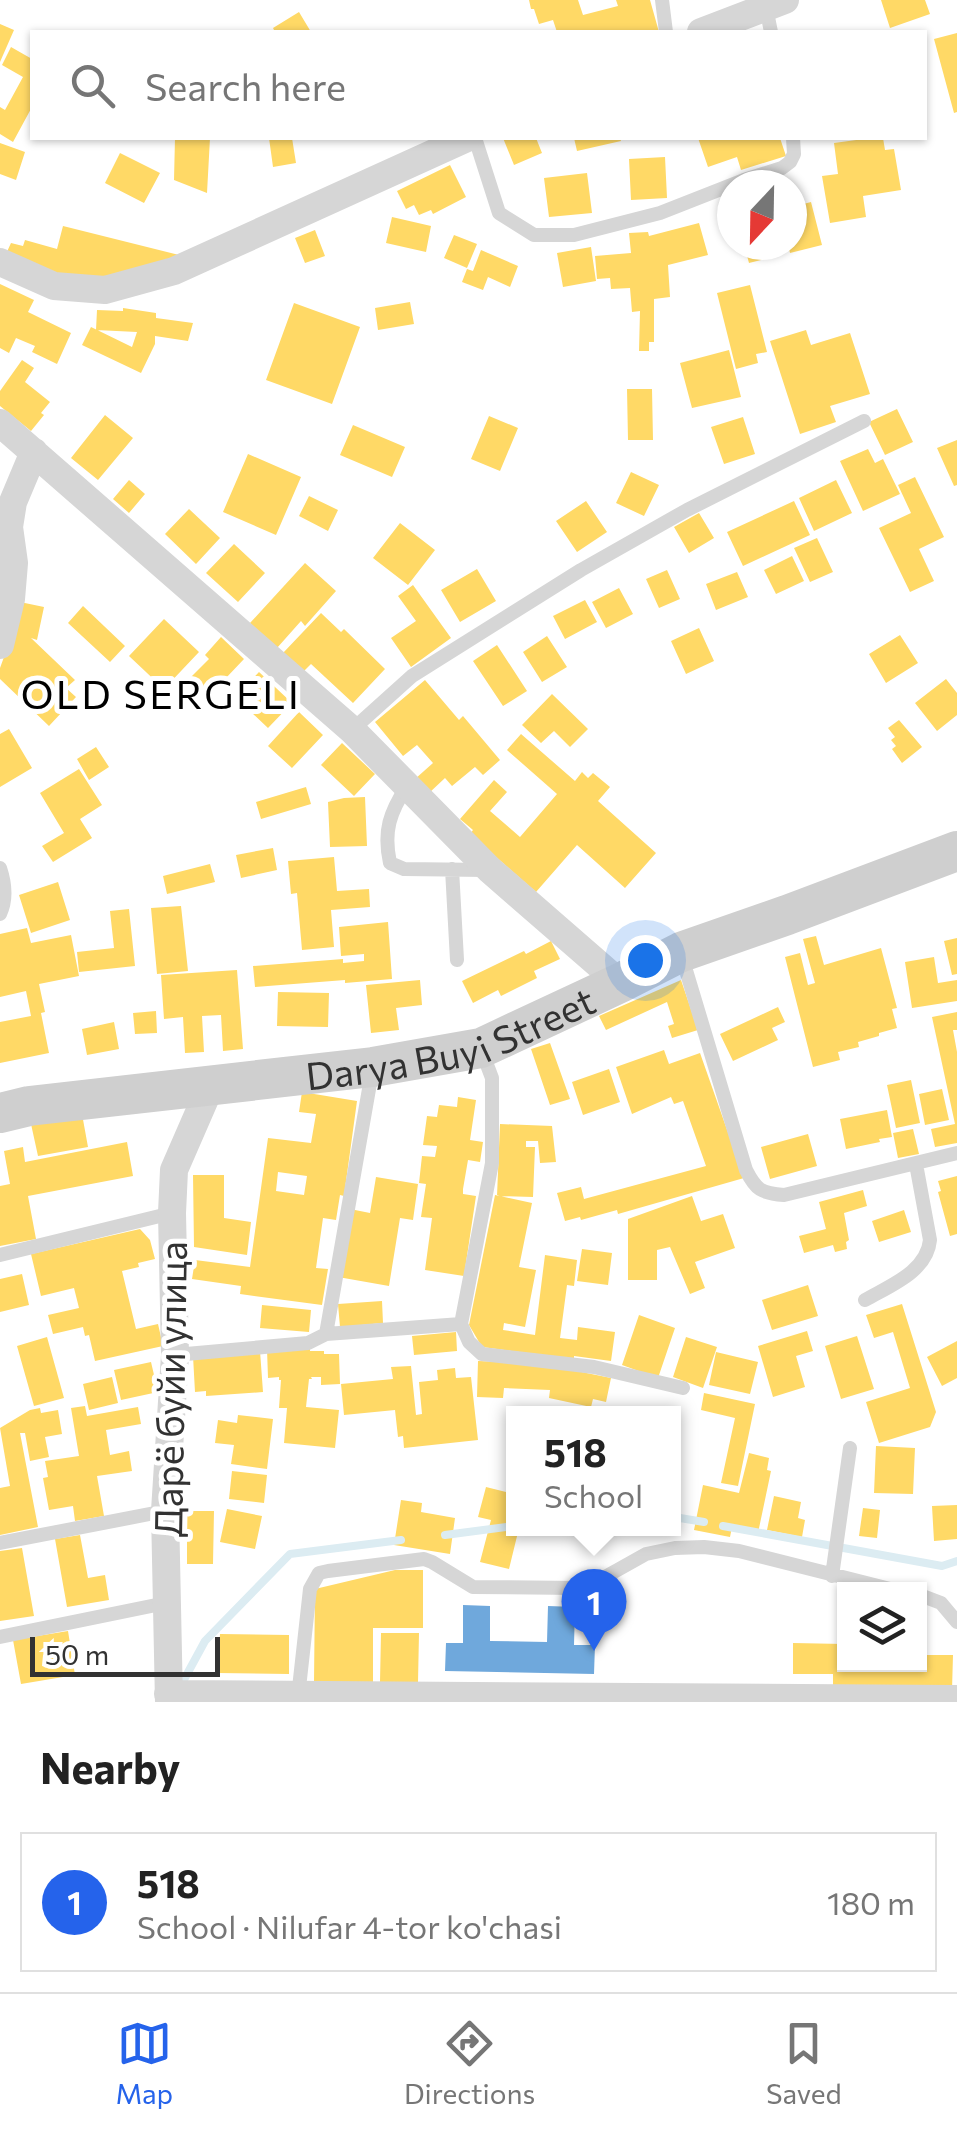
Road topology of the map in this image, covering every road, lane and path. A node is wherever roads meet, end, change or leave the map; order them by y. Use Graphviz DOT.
graph roads {
  1 [pos="662,0"];
  2 [pos="774,13"];
  3 [pos="666,30"];
  4 [pos="709,30"];
  5 [pos="463,140"];
  6 [pos="476,140"];
  7 [pos="794,140"];
  8 [pos="0,262"];
  9 [pos="864,421"];
  10 [pos="0,423"];
  11 [pos="34,452"];
  12 [pos="0,645"];
  13 [pos="352,730"];
  14 [pos="406,786"];
  15 [pos="957,851"];
  16 [pos="0,868"];
  17 [pos="452,869"];
  18 [pos="490,870"];
  19 [pos="0,914"];
  20 [pos="680,952"];
  21 [pos="457,960"];
  22 [pos="620,983"];
  23 [pos="481,1048"];
  24 [pos="373,1067"];
  25 [pos="211,1084"];
  26 [pos="0,1114"];
  27 [pos="957,1154"];
  28 [pos="916,1164"];
  29 [pos="172,1213"];
  30 [pos="0,1255"];
  31 [pos="865,1300"];
  32 [pos="461,1324"];
  33 [pos="326,1334"];
  34 [pos="175,1355"];
  35 [pos="682,1388"];
  36 [pos="850,1448"];
  37 [pos="165,1511"];
  38 [pos="0,1543"];
  39 [pos="832,1576"];
  40 [pos="859,1582"];
  41 [pos="927,1598"];
  42 [pos="166,1603"];
  43 [pos="957,1622"];
  44 [pos="0,1637"];
  45 [pos="168,1698"];
  46 [pos="298,1698"];
  47 [pos="957,1699"];
  1 -- 3 [label="lane"];
  2 -- 4 [label="street"];
  5 -- 8 [label="street"];
  6 -- 7 [label="lane"];
  9 -- 13 [label="lane"];
  10 -- 11 [label="street"];
  11 -- 12 [label="street"];
  11 -- 13 [label="street"];
  13 -- 14 [label="street"];
  14 -- 17 [label="lane"];
  14 -- 18 [label="street"];
  15 -- 20 [label="street, Darya Buyi Street"];
  16 -- 19 [label="lane"];
  17 -- 18 [label="lane"];
  17 -- 21 [label="lane"];
  18 -- 22 [label="street"];
  20 -- 22 [label="street, Darya Buyi Street"];
  20 -- 28 [label="lane"];
  22 -- 23 [label="street, Darya Buyi Street"];
  23 -- 24 [label="street, Darya Buyi Street"];
  23 -- 32 [label="lane"];
  24 -- 25 [label="street, Darya Buyi Street"];
  24 -- 33 [label="lane"];
  25 -- 26 [label="street, Darya Buyi Street"];
  25 -- 29 [label="street, Дарё буйи улица"];
  27 -- 28 [label="lane"];
  28 -- 31 [label="lane"];
  29 -- 30 [label="lane"];
  29 -- 34 [label="street, Дарё буйи улица"];
  32 -- 33 [label="lane"];
  32 -- 35 [label="lane"];
  33 -- 34 [label="lane"];
  34 -- 37 [label="street, Дарё буйи улица"];
  36 -- 39 [label="lane"];
  37 -- 38 [label="lane"];
  37 -- 42 [label="street, Дарё буйи улица"];
  39 -- 40 [label="lane"];
  39 -- 46 [label="lane"];
  41 -- 43 [label="lane"];
  42 -- 44 [label="lane"];
  42 -- 45 [label="street, Дарё буйи улица"];
  45 -- 46 [label="street"];
  46 -- 47 [label="street"];
}
